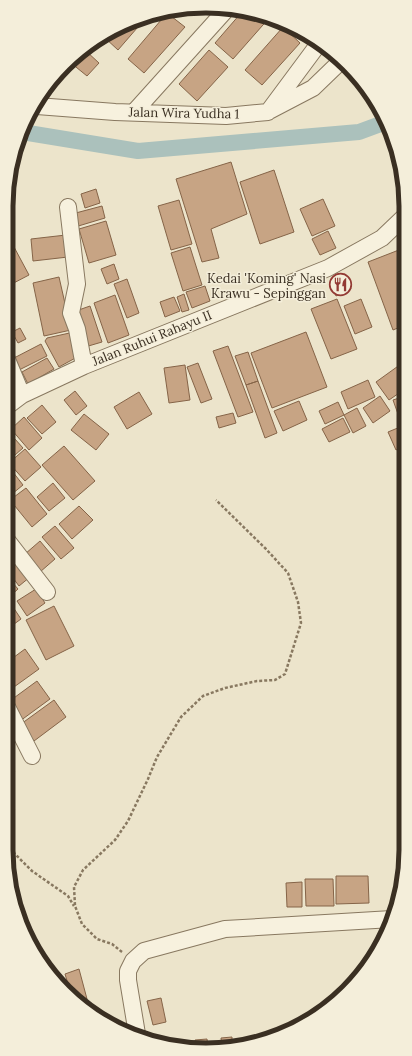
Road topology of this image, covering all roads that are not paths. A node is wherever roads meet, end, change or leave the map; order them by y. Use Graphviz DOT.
graph roads {
  1 [pos="223,14"];
  2 [pos="316,48"];
  3 [pos="337,65"];
  4 [pos="41,106"];
  5 [pos="134,112"];
  6 [pos="268,112"];
  7 [pos="68,207"];
  8 [pos="399,222"];
  9 [pos="84,366"];
  10 [pos="13,374"];
  11 [pos="22,395"];
  12 [pos="13,402"];
  13 [pos="13,548"];
  14 [pos="47,592"];
  15 [pos="13,719"];
  16 [pos="32,756"];
  17 [pos="386,919"];
  18 [pos="136,1030"];
  1 -- 5 [label="street"];
  2 -- 6 [label="street"];
  3 -- 6 [label="street"];
  4 -- 5 [label="street, Jalan Wira Yudha 1"];
  5 -- 6 [label="street, Jalan Wira Yudha 1"];
  7 -- 9 [label="street"];
  8 -- 9 [label="street, Jalan Ruhui Rahayu II"];
  9 -- 11 [label="street, Jalan Ruhui Rahayu II"];
  10 -- 11 [label="street"];
  11 -- 12 [label="street, Jalan Ruhui Rahayu II"];
  13 -- 14 [label="street"];
  15 -- 16 [label="street"];
  17 -- 18 [label="street"];
}
